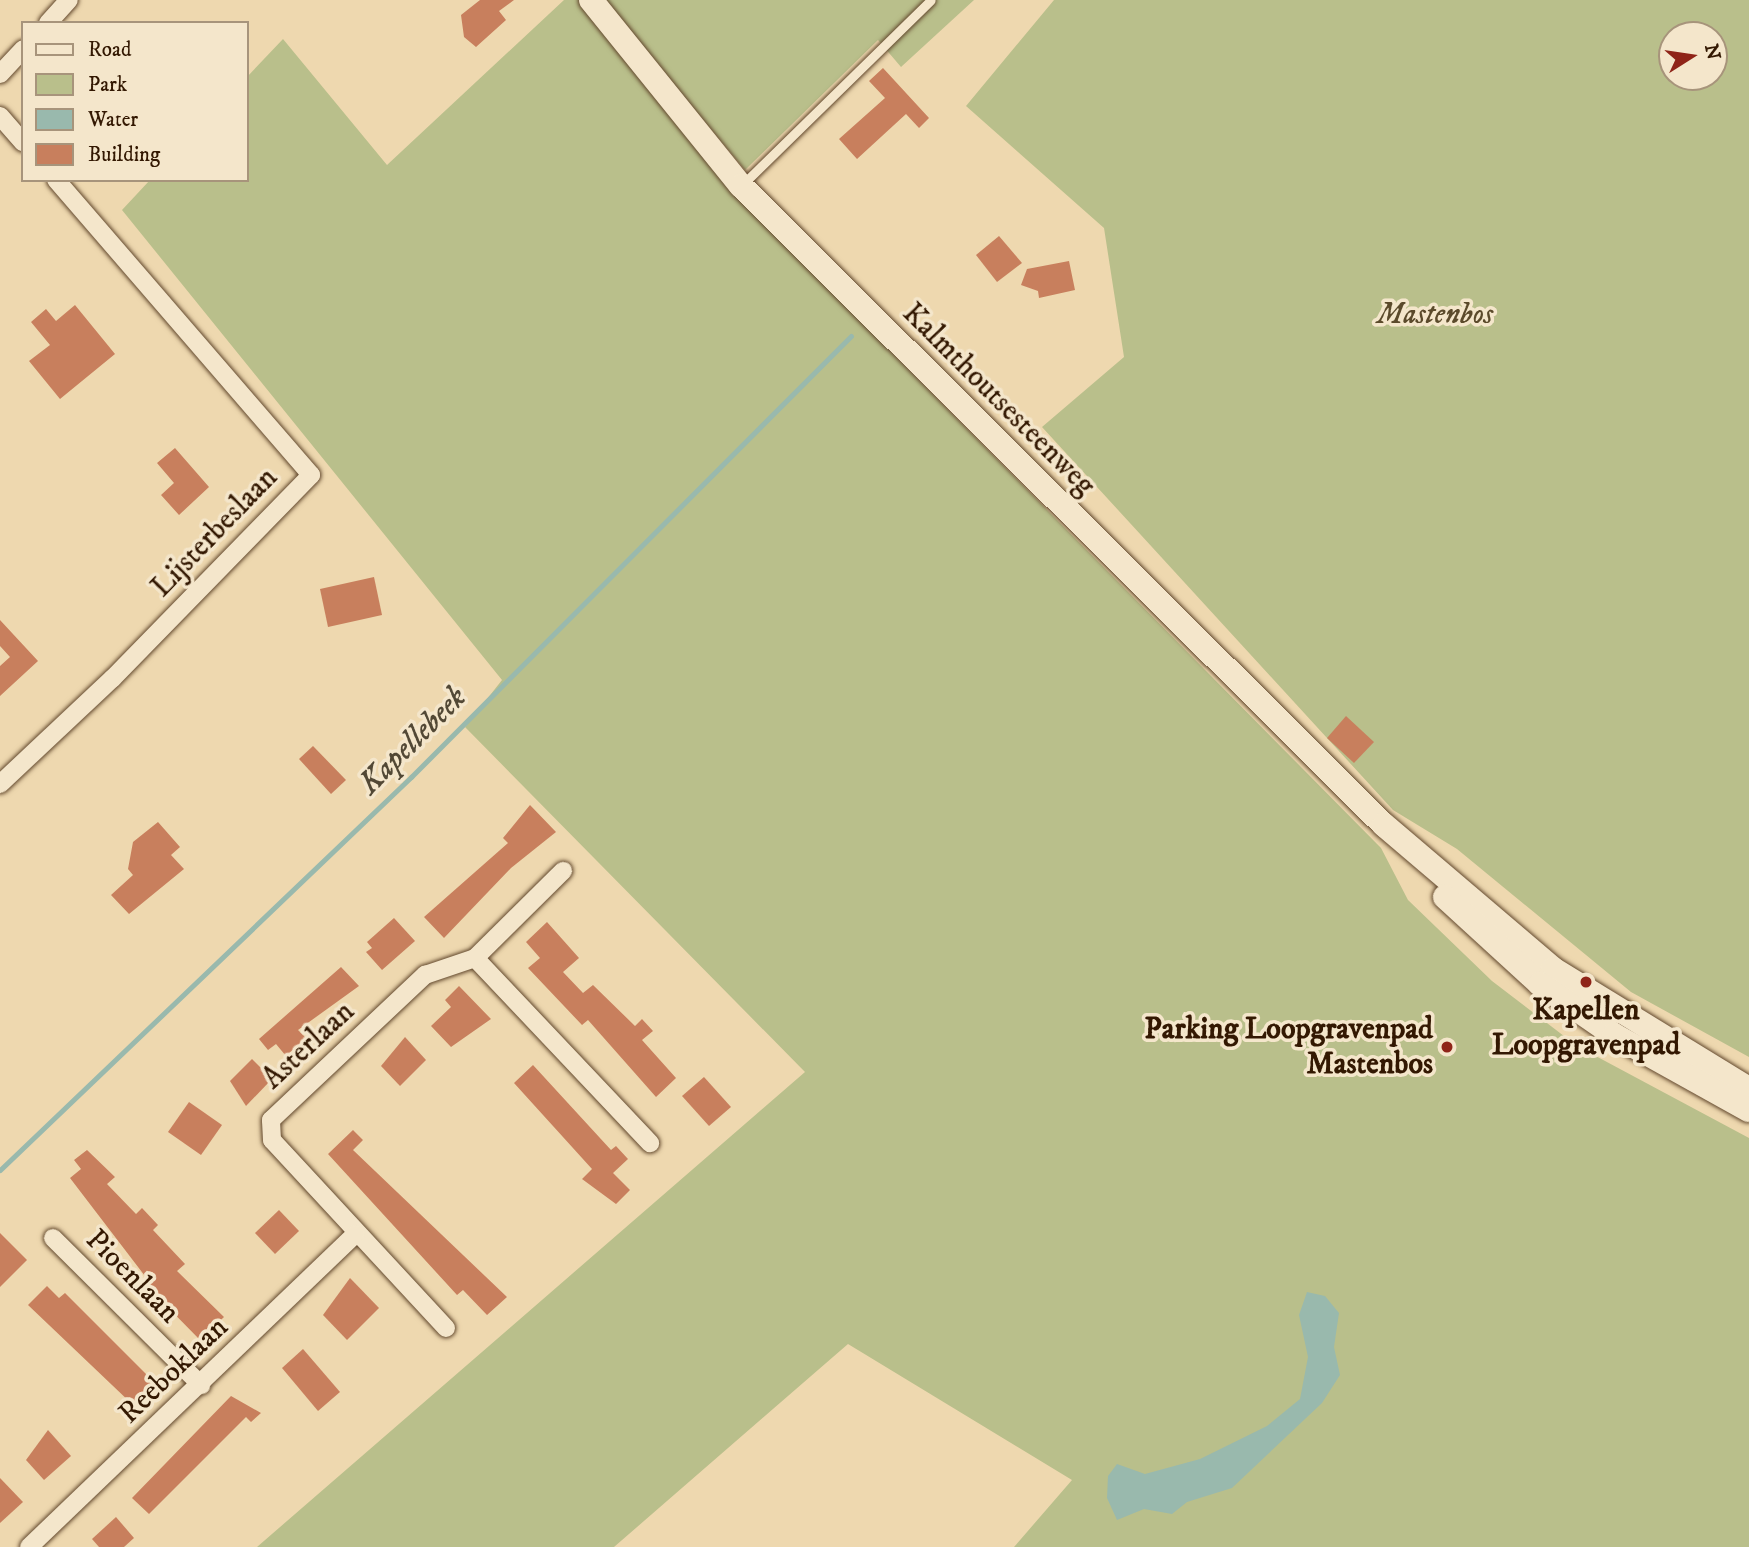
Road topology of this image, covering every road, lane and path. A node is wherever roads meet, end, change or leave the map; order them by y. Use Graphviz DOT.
graph roads {
  1 [pos="69,0"];
  2 [pos="591,0"];
  3 [pos="930,0"];
  4 [pos="50,21"];
  5 [pos="21,51"];
  6 [pos="0,74"];
  7 [pos="0,116"];
  8 [pos="21,140"];
  9 [pos="58,182"];
  10 [pos="741,186"];
  11 [pos="0,784"];
  12 [pos="1384,825"];
  13 [pos="563,871"];
  14 [pos="475,958"];
  15 [pos="1749,1089"];
  16 [pos="1749,1110"];
  17 [pos="650,1143"];
  18 [pos="355,1234"];
  19 [pos="53,1238"];
  20 [pos="446,1328"];
  21 [pos="201,1385"];
  22 [pos="29,1547"];
  1 -- 4 [label="street"];
  2 -- 10 [label="main road, Kalmthoutsesteenweg"];
  3 -- 10 [label="lane"];
  5 -- 6 [label="street"];
  7 -- 8 [label="street"];
  9 -- 11 [label="street, Lijsterbeslaan"];
  10 -- 12 [label="main road, Kalmthoutsesteenweg"];
  12 -- 15 [label="main road, Kalmthoutsesteenweg"];
  12 -- 16 [label="main road, Kalmthoutsesteenweg"];
  13 -- 14 [label="street, Asterlaan"];
  14 -- 17 [label="street"];
  14 -- 18 [label="street, Asterlaan"];
  18 -- 20 [label="street, Asterlaan"];
  18 -- 21 [label="street, Reeboklaan"];
  19 -- 21 [label="street, Pioenlaan"];
  21 -- 22 [label="street, Reeboklaan"];
}
